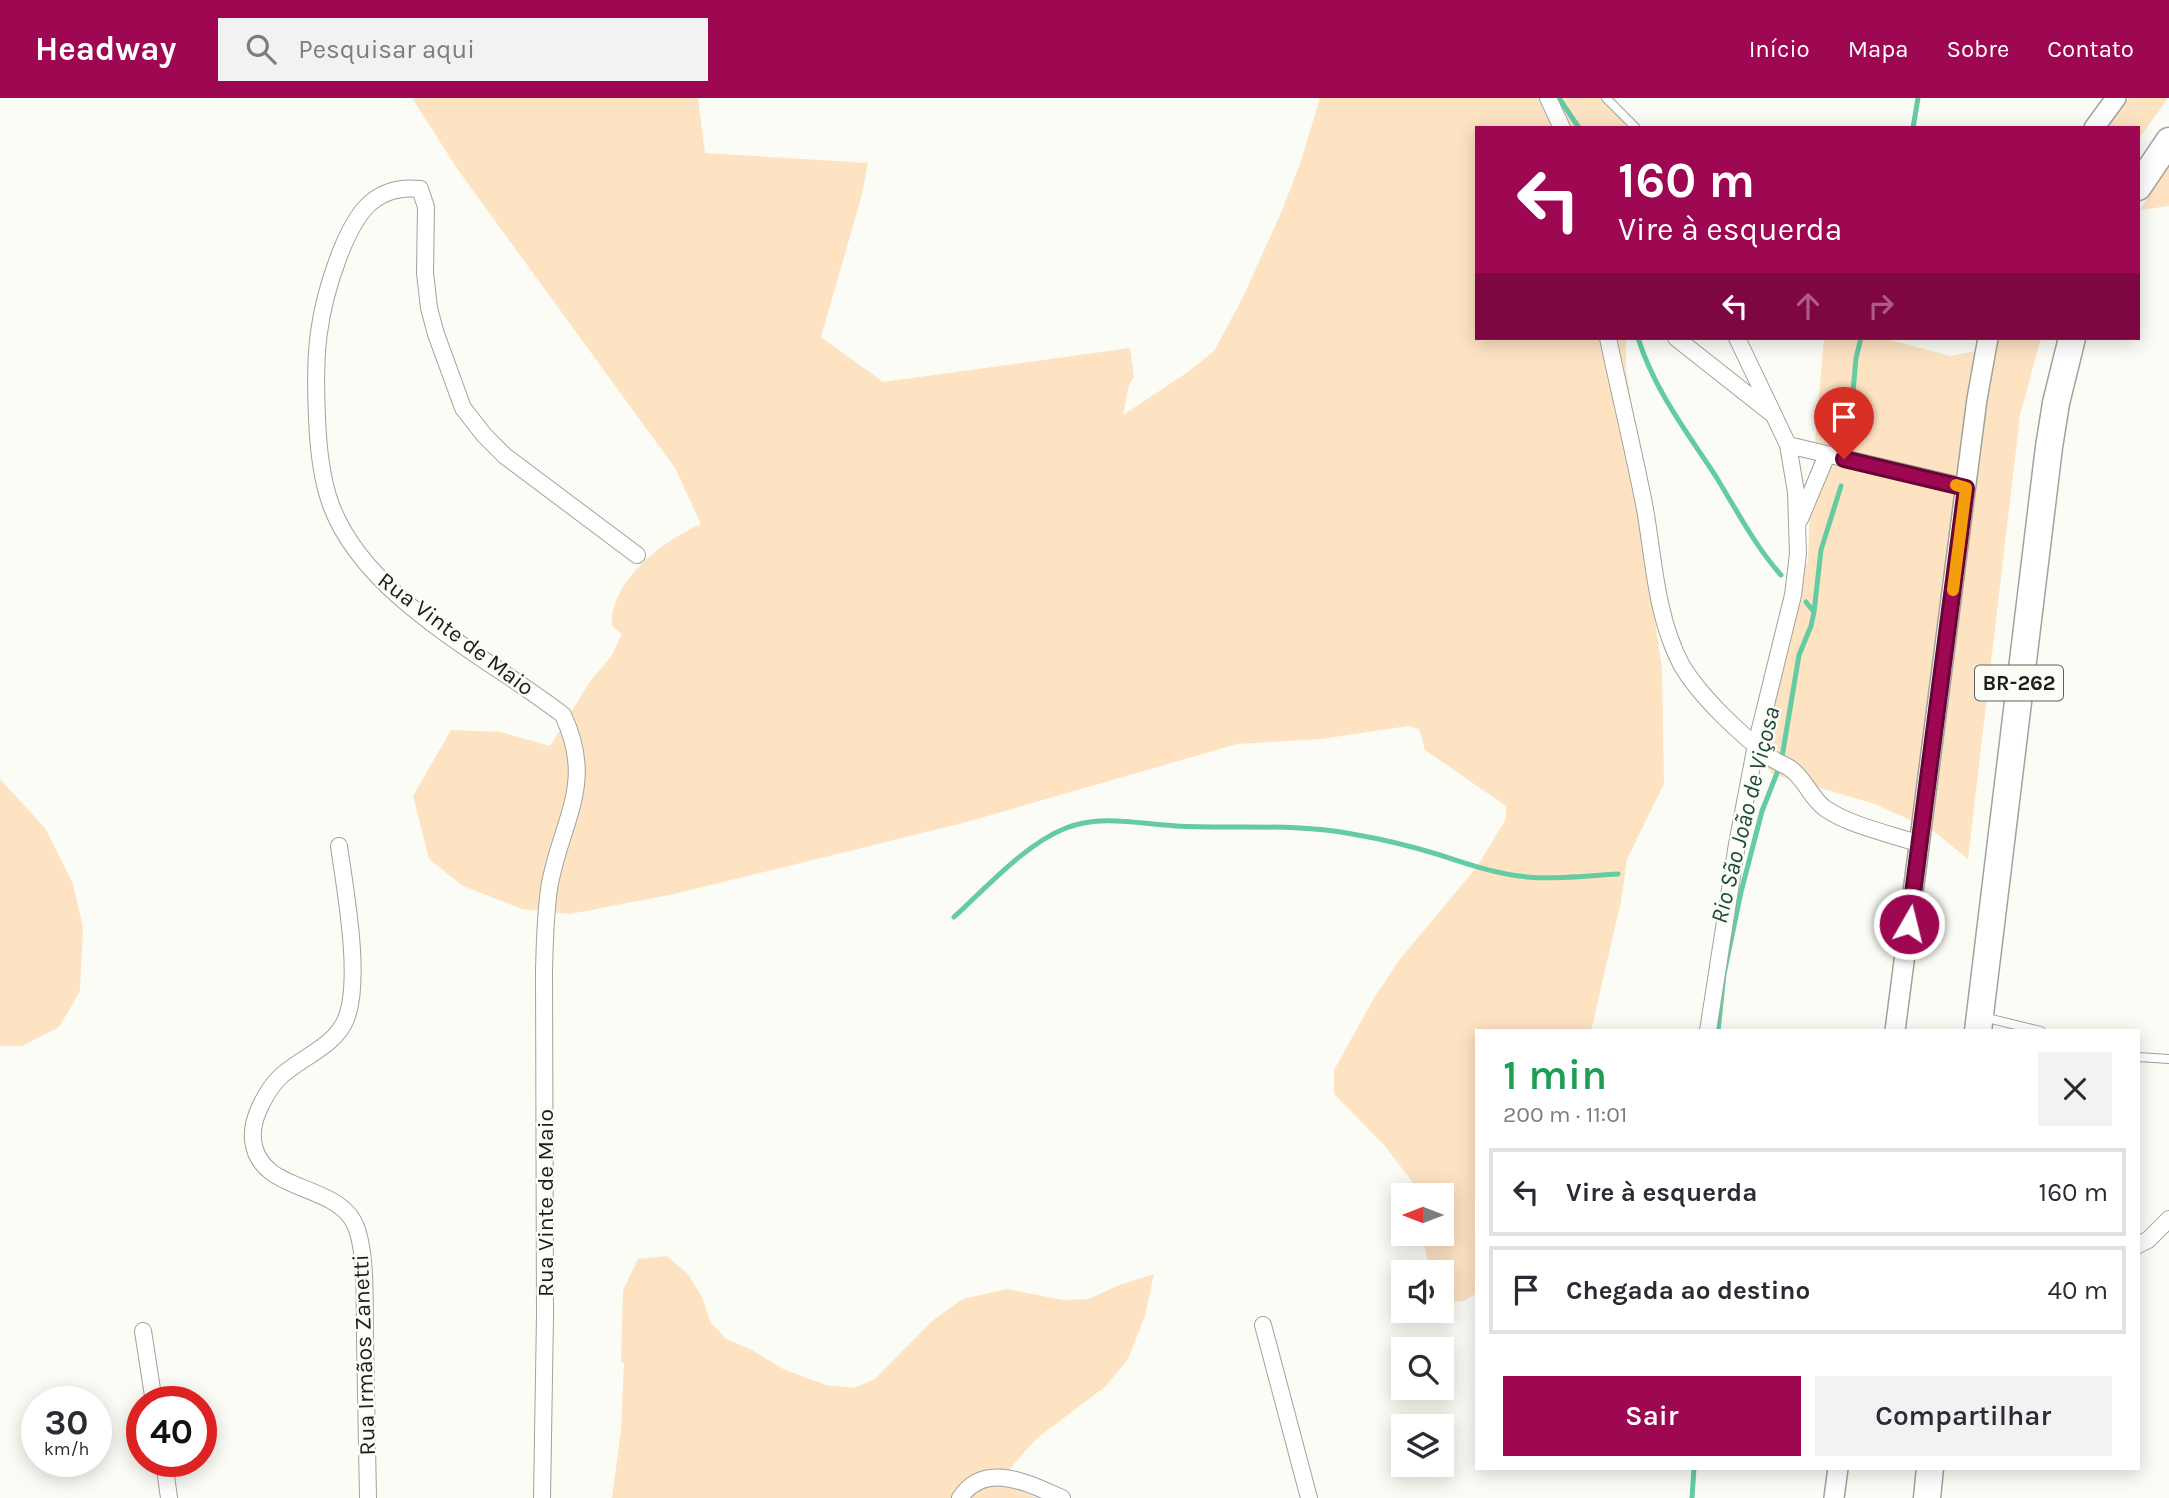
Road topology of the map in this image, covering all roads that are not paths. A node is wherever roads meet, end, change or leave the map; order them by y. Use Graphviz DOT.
graph roads {
  1 [pos="1548,98"];
  2 [pos="1606,98"];
  3 [pos="2116,98"];
  4 [pos="1561,126"];
  5 [pos="1634,126"];
  6 [pos="2095,126"];
  7 [pos="2169,141"];
  8 [pos="2140,184"];
  9 [pos="1608,340"];
  10 [pos="1678,340"];
  11 [pos="1738,340"];
  12 [pos="1988,340"];
  13 [pos="2072,340"];
  14 [pos="1773,415"];
  15 [pos="1788,445"];
  16 [pos="1827,455"];
  17 [pos="1966,488"];
  18 [pos="1799,521"];
  19 [pos="637,555"];
  20 [pos="1756,745"];
  21 [pos="1920,845"];
  22 [pos="338,846"];
  23 [pos="1978,1024"];
  24 [pos="1708,1029"];
  25 [pos="1895,1029"];
  26 [pos="2023,1029"];
  27 [pos="2140,1057"];
  28 [pos="2169,1059"];
  29 [pos="2169,1219"];
  30 [pos="2140,1244"];
  31 [pos="1263,1325"];
  32 [pos="143,1331"];
  33 [pos="152,1386"];
  34 [pos="1838,1470"];
  35 [pos="1930,1470"];
  36 [pos="166,1477"];
  37 [pos="169,1498"];
  38 [pos="368,1498"];
  39 [pos="542,1498"];
  40 [pos="960,1498"];
  41 [pos="1062,1498"];
  42 [pos="1309,1498"];
  43 [pos="1834,1498"];
  44 [pos="1927,1498"];
  1 -- 4 [label="street"];
  2 -- 5 [label="lane"];
  3 -- 6 [label="street"];
  7 -- 8 [label="highway"];
  9 -- 20 [label="street"];
  10 -- 14 [label="street"];
  11 -- 14 [label="street"];
  12 -- 17 [label="street"];
  13 -- 23 [label="highway, BR-262"];
  14 -- 15 [label="street"];
  15 -- 16 [label="street"];
  15 -- 18 [label="street"];
  16 -- 17 [label="street"];
  16 -- 18 [label="street"];
  17 -- 21 [label="street"];
  18 -- 20 [label="street"];
  19 -- 39 [label="street, Rua Vinte de Maio"];
  20 -- 21 [label="street"];
  20 -- 24 [label="street"];
  21 -- 25 [label="street"];
  22 -- 38 [label="street, Rua Irmãos Zanetti"];
  23 -- 26 [label="lane"];
  27 -- 28 [label="lane"];
  29 -- 30 [label="street"];
  31 -- 42 [label="street"];
  32 -- 33 [label="street"];
  34 -- 43 [label="street"];
  35 -- 44 [label="highway"];
  36 -- 37 [label="street"];
  40 -- 41 [label="street"];
}
